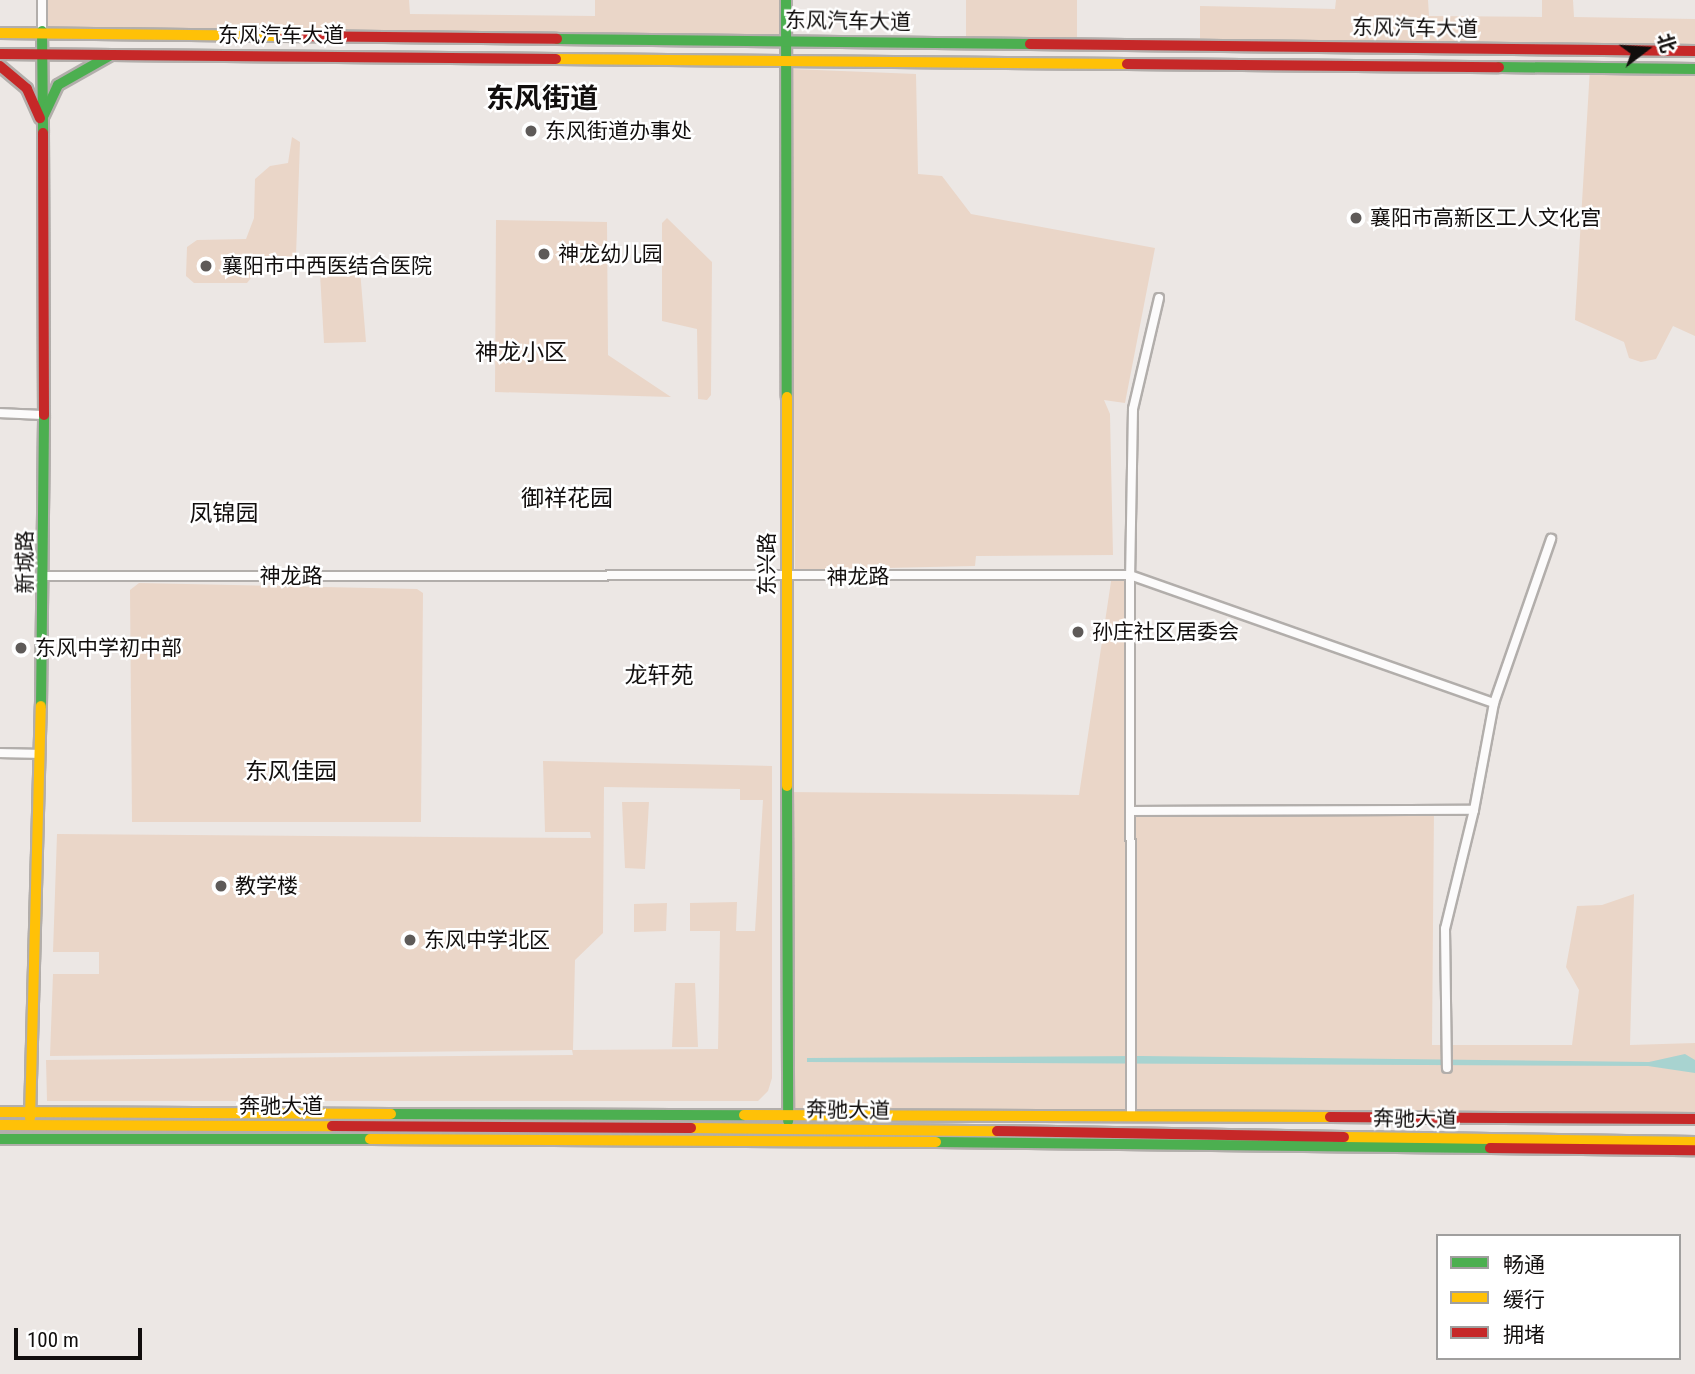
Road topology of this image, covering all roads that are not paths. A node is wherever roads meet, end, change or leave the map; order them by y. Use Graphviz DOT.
graph roads {
  1 [pos="42,0"];
  2 [pos="786,0"];
  3 [pos="42,31"];
  4 [pos="0,33"];
  5 [pos="785,39"];
  6 [pos="1695,51"];
  7 [pos="42,53"];
  8 [pos="116,53"];
  9 [pos="0,54"];
  10 [pos="785,59"];
  11 [pos="0,66"];
  12 [pos="1695,69"];
  13 [pos="41,121"];
  14 [pos="1159,298"];
  15 [pos="0,413"];
  16 [pos="44,415"];
  17 [pos="1551,539"];
  18 [pos="1130,575"];
  19 [pos="45,576"];
  20 [pos="787,578"];
  21 [pos="1494,703"];
  22 [pos="0,753"];
  23 [pos="40,754"];
  24 [pos="1474,810"];
  25 [pos="1130,811"];
  26 [pos="1447,1068"];
  27 [pos="30,1110"];
  28 [pos="0,1112"];
  29 [pos="788,1114"];
  30 [pos="1131,1116"];
  31 [pos="1695,1119"];
  32 [pos="29,1124"];
  33 [pos="75,1124"];
  34 [pos="0,1125"];
  35 [pos="144,1125"];
  36 [pos="689,1127"];
  37 [pos="788,1128"];
  38 [pos="0,1139"];
  39 [pos="76,1139"];
  40 [pos="144,1139"];
  41 [pos="689,1140"];
  42 [pos="1695,1142"];
  43 [pos="1695,1150"];
  1 -- 3 [label="street, 新城路"];
  2 -- 5 [label="main road, 东兴路"];
  3 -- 4 [label="main road, 东风汽车大道"];
  3 -- 5 [label="main road, 东风汽车大道"];
  3 -- 7 [label="main road, 新城路"];
  5 -- 6 [label="main road, 东风汽车大道"];
  5 -- 10 [label="main road, 东兴路"];
  7 -- 8 [label="main road, 东风汽车大道"];
  7 -- 9 [label="main road, 东风汽车大道"];
  7 -- 13 [label="main road, 新城路"];
  8 -- 10 [label="main road, 东风汽车大道"];
  8 -- 13 [label="main road"];
  10 -- 12 [label="main road, 东风汽车大道"];
  10 -- 20 [label="main road, 东兴路"];
  11 -- 13 [label="main road"];
  13 -- 16 [label="main road, 新城路"];
  14 -- 18 [label="street"];
  15 -- 16 [label="street"];
  16 -- 19 [label="main road, 新城路"];
  17 -- 21 [label="street"];
  18 -- 20 [label="street, 神龙路"];
  18 -- 21 [label="street, 神龙路"];
  18 -- 25 [label="street"];
  19 -- 20 [label="street, 神龙路"];
  19 -- 23 [label="main road, 新城路"];
  20 -- 29 [label="main road, 东兴路"];
  21 -- 24 [label="street"];
  22 -- 23 [label="street"];
  23 -- 27 [label="main road, 新城路"];
  24 -- 25 [label="street"];
  24 -- 26 [label="street"];
  25 -- 30 [label="street"];
  27 -- 28 [label="main road, 奔驰大道"];
  27 -- 29 [label="main road, 奔驰大道"];
  27 -- 32 [label="main road, 新城路"];
  29 -- 30 [label="main road, 奔驰大道"];
  29 -- 37 [label="main road, 东兴路"];
  30 -- 31 [label="main road, 奔驰大道"];
  32 -- 33 [label="main road, 奔驰大道"];
  32 -- 34 [label="main road, 奔驰大道"];
  33 -- 35 [label="main road, 奔驰大道"];
  33 -- 39 [label="main road"];
  35 -- 36 [label="main road, 奔驰大道"];
  35 -- 40 [label="main road"];
  36 -- 37 [label="main road, 奔驰大道"];
  36 -- 41 [label="main road"];
  37 -- 42 [label="main road, 奔驰大道"];
  38 -- 39 [label="main road"];
  39 -- 40 [label="main road"];
  40 -- 41 [label="main road"];
  41 -- 43 [label="main road"];
}
